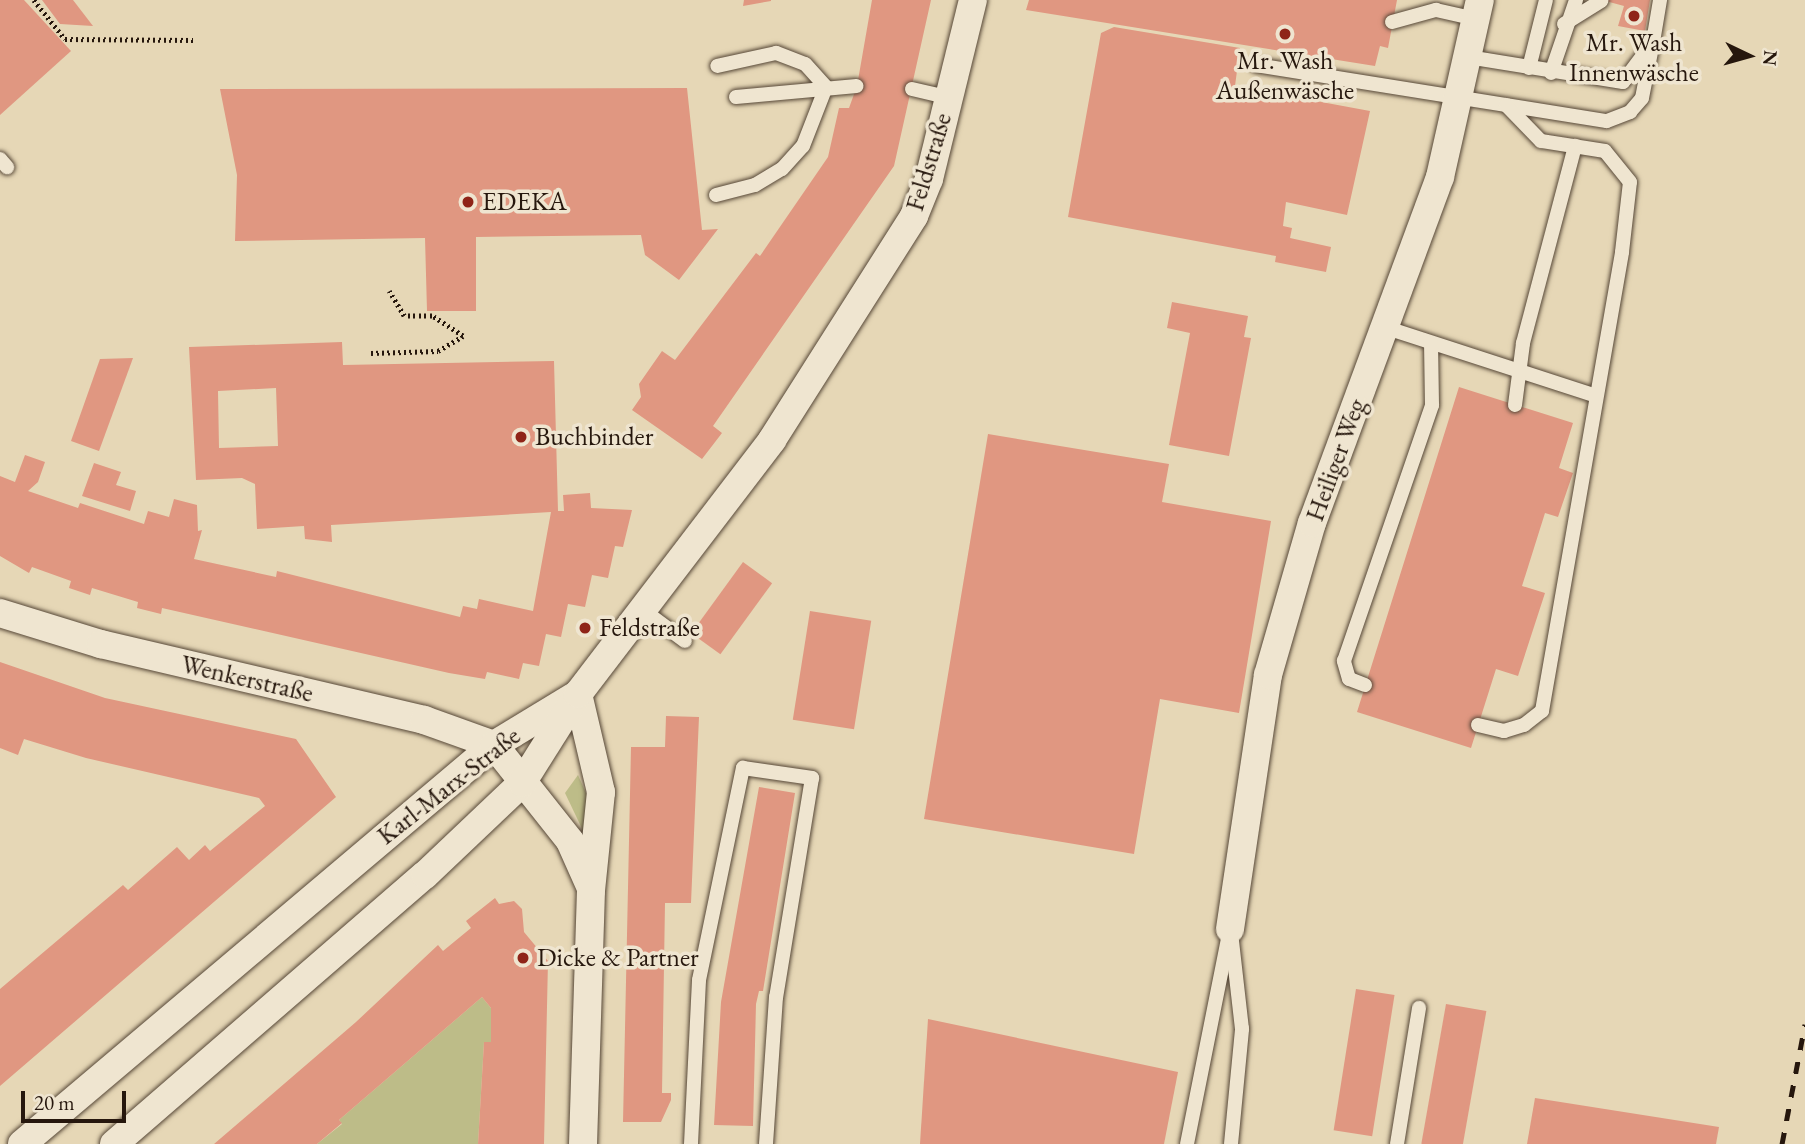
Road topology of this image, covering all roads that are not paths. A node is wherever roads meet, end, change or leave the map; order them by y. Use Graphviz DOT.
graph roads {
  1 [pos="973,0"];
  2 [pos="1423,0"];
  3 [pos="1546,0"];
  4 [pos="1576,0"];
  5 [pos="1660,0"];
  6 [pos="1601,1"];
  7 [pos="1436,10"];
  8 [pos="1478,10"];
  9 [pos="1392,22"];
  10 [pos="1564,24"];
  11 [pos="1653,42"];
  12 [pos="1468,57"];
  13 [pos="1256,65"];
  14 [pos="717,66"];
  15 [pos="1529,68"];
  16 [pos="1551,72"];
  17 [pos="857,86"];
  18 [pos="826,87"];
  19 [pos="912,89"];
  20 [pos="736,97"];
  21 [pos="948,97"];
  22 [pos="1459,98"];
  23 [pos="1506,105"];
  24 [pos="1575,146"];
  25 [pos="716,195"];
  26 [pos="1384,327"];
  27 [pos="1431,343"];
  28 [pos="1519,372"];
  29 [pos="1596,396"];
  30 [pos="1515,405"];
  31 [pos="643,610"];
  32 [pos="0,613"];
  33 [pos="685,641"];
  34 [pos="1365,685"];
  35 [pos="578,694"];
  36 [pos="1478,725"];
  37 [pos="494,745"];
  38 [pos="522,783"];
  39 [pos="591,890"];
  40 [pos="1230,929"];
  41 [pos="1419,1008"];
  42 [pos="22,1144"];
  43 [pos="114,1144"];
  44 [pos="583,1144"];
  45 [pos="691,1144"];
  46 [pos="766,1144"];
  47 [pos="1187,1144"];
  48 [pos="1231,1144"];
  49 [pos="1396,1144"];
  1 -- 21 [label="street, Feldstraße"];
  2 -- 7 [label="lane"];
  3 -- 15 [label="lane"];
  4 -- 10 [label="lane"];
  5 -- 11 [label="lane"];
  6 -- 10 [label="lane"];
  7 -- 8 [label="lane"];
  7 -- 9 [label="lane"];
  8 -- 12 [label="street, Heiliger Weg"];
  10 -- 16 [label="lane"];
  11 -- 16 [label="lane"];
  11 -- 23 [label="lane"];
  12 -- 15 [label="lane"];
  12 -- 22 [label="street, Heiliger Weg"];
  13 -- 22 [label="lane"];
  14 -- 18 [label="lane"];
  15 -- 16 [label="lane"];
  17 -- 18 [label="lane"];
  18 -- 20 [label="lane"];
  18 -- 25 [label="lane"];
  19 -- 21 [label="lane"];
  21 -- 31 [label="street, Feldstraße"];
  22 -- 23 [label="lane"];
  22 -- 26 [label="street, Heiliger Weg"];
  23 -- 24 [label="lane"];
  24 -- 28 [label="lane"];
  24 -- 29 [label="lane"];
  26 -- 27 [label="lane"];
  26 -- 40 [label="street, Heiliger Weg"];
  27 -- 28 [label="lane"];
  27 -- 34 [label="lane"];
  28 -- 29 [label="lane"];
  28 -- 30 [label="lane"];
  29 -- 36 [label="lane"];
  31 -- 33 [label="lane"];
  31 -- 35 [label="street, Feldstraße"];
  32 -- 37 [label="street, Wenkerstraße"];
  35 -- 37 [label="street, Karl-Marx-Straße"];
  35 -- 38 [label="street, Karl-Marx-Straße"];
  35 -- 39 [label="street"];
  37 -- 38 [label="street"];
  37 -- 42 [label="street, Karl-Marx-Straße"];
  38 -- 39 [label="street"];
  38 -- 43 [label="street, Karl-Marx-Straße"];
  39 -- 44 [label="street"];
  40 -- 47 [label="lane"];
  40 -- 48 [label="lane"];
  41 -- 49 [label="lane"];
  45 -- 46 [label="lane"];
}
